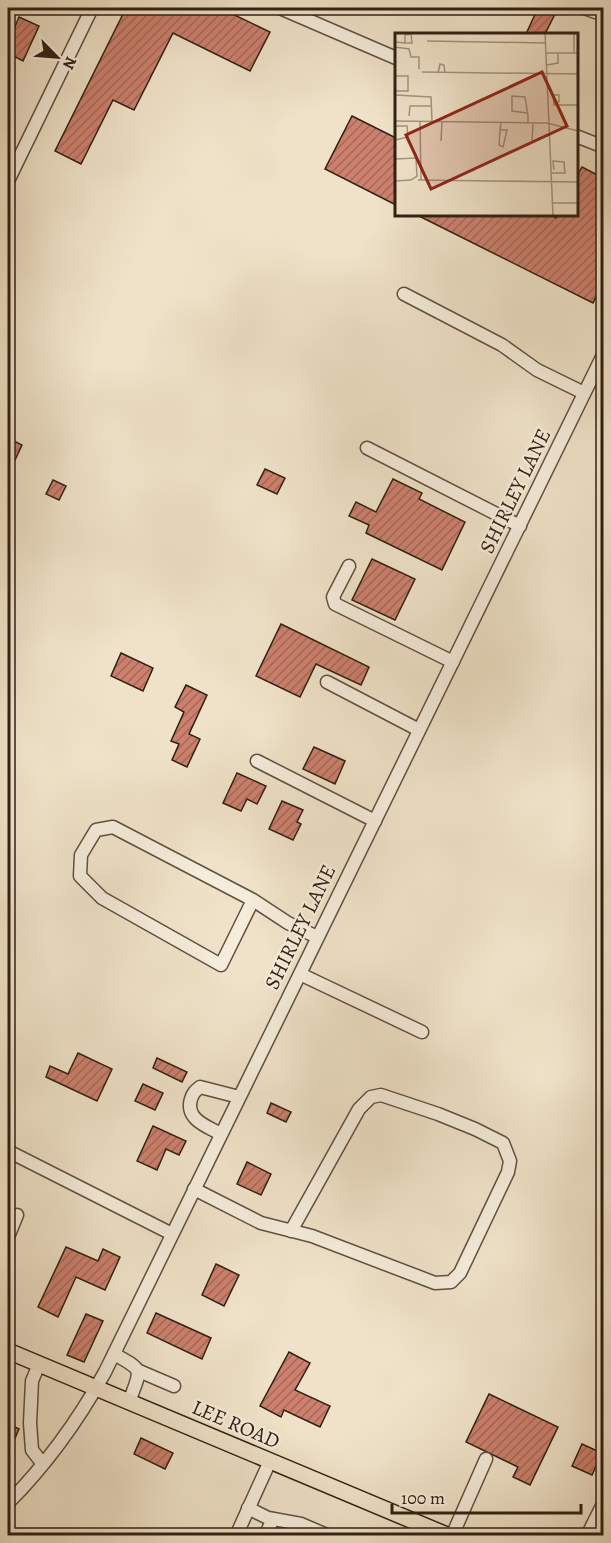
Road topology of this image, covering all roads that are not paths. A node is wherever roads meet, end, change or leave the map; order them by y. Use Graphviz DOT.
graph roads {
  1 [pos="92,8"];
  2 [pos="280,8"];
  3 [pos="584,8"];
  4 [pos="603,15"];
  5 [pos="395,58"];
  6 [pos="578,137"];
  7 [pos="603,147"];
  8 [pos="8,181"];
  9 [pos="404,294"];
  10 [pos="603,353"];
  11 [pos="584,393"];
  12 [pos="367,448"];
  13 [pos="520,526"];
  14 [pos="349,566"];
  15 [pos="453,662"];
  16 [pos="327,682"];
  17 [pos="419,730"];
  18 [pos="257,761"];
  19 [pos="375,821"];
  20 [pos="253,900"];
  21 [pos="317,937"];
  22 [pos="300,974"];
  23 [pos="422,1032"];
  24 [pos="238,1097"];
  25 [pos="221,1134"];
  26 [pos="8,1151"];
  27 [pos="194,1189"];
  28 [pos="17,1215"];
  29 [pos="291,1231"];
  30 [pos="172,1233"];
  31 [pos="8,1237"];
  32 [pos="8,1351"];
  33 [pos="114,1354"];
  34 [pos="39,1364"];
  35 [pos="139,1371"];
  36 [pos="174,1386"];
  37 [pos="96,1388"];
  38 [pos="129,1402"];
  39 [pos="486,1459"];
  40 [pos="270,1461"];
  41 [pos="42,1463"];
  42 [pos="603,1502"];
  43 [pos="8,1503"];
  44 [pos="248,1508"];
  45 [pos="273,1519"];
  46 [pos="447,1535"];
  47 [pos="236,1536"];
  48 [pos="265,1536"];
  49 [pos="329,1536"];
  50 [pos="587,1536"];
  1 -- 8 [label="street"];
  2 -- 5 [label="street"];
  3 -- 4 [label="street"];
  6 -- 7 [label="street"];
  9 -- 11 [label="street"];
  10 -- 11 [label="street, SHIRLEY LANE"];
  11 -- 13 [label="street, SHIRLEY LANE"];
  12 -- 13 [label="street"];
  13 -- 15 [label="street, SHIRLEY LANE"];
  14 -- 15 [label="street"];
  15 -- 17 [label="street, SHIRLEY LANE"];
  16 -- 17 [label="street"];
  17 -- 19 [label="street, SHIRLEY LANE"];
  18 -- 19 [label="street"];
  19 -- 21 [label="street, SHIRLEY LANE"];
  20 -- 20 [label="street"];
  20 -- 21 [label="street"];
  21 -- 22 [label="street, SHIRLEY LANE"];
  22 -- 23 [label="street"];
  22 -- 24 [label="street, SHIRLEY LANE"];
  24 -- 25 [label="street, SHIRLEY LANE"];
  24 -- 25 [label="street"];
  25 -- 27 [label="street, SHIRLEY LANE"];
  26 -- 30 [label="street"];
  27 -- 29 [label="street"];
  27 -- 30 [label="street, SHIRLEY LANE"];
  28 -- 31 [label="street"];
  29 -- 29 [label="street"];
  30 -- 33 [label="street, SHIRLEY LANE"];
  32 -- 34 [label="main road, LEE ROAD"];
  33 -- 35 [label="street"];
  33 -- 37 [label="street, SHIRLEY LANE"];
  34 -- 37 [label="main road, LEE ROAD"];
  34 -- 41 [label="street"];
  35 -- 36 [label="street"];
  35 -- 38 [label="street"];
  37 -- 38 [label="main road, LEE ROAD"];
  37 -- 41 [label="street, SHIRLEY LANE"];
  38 -- 40 [label="main road, LEE ROAD"];
  39 -- 46 [label="street"];
  40 -- 44 [label="street"];
  40 -- 46 [label="main road, LEE ROAD"];
  41 -- 43 [label="street, SHIRLEY LANE"];
  42 -- 50 [label="street"];
  44 -- 45 [label="street"];
  44 -- 47 [label="street"];
  45 -- 48 [label="street"];
  45 -- 49 [label="street"];
}
